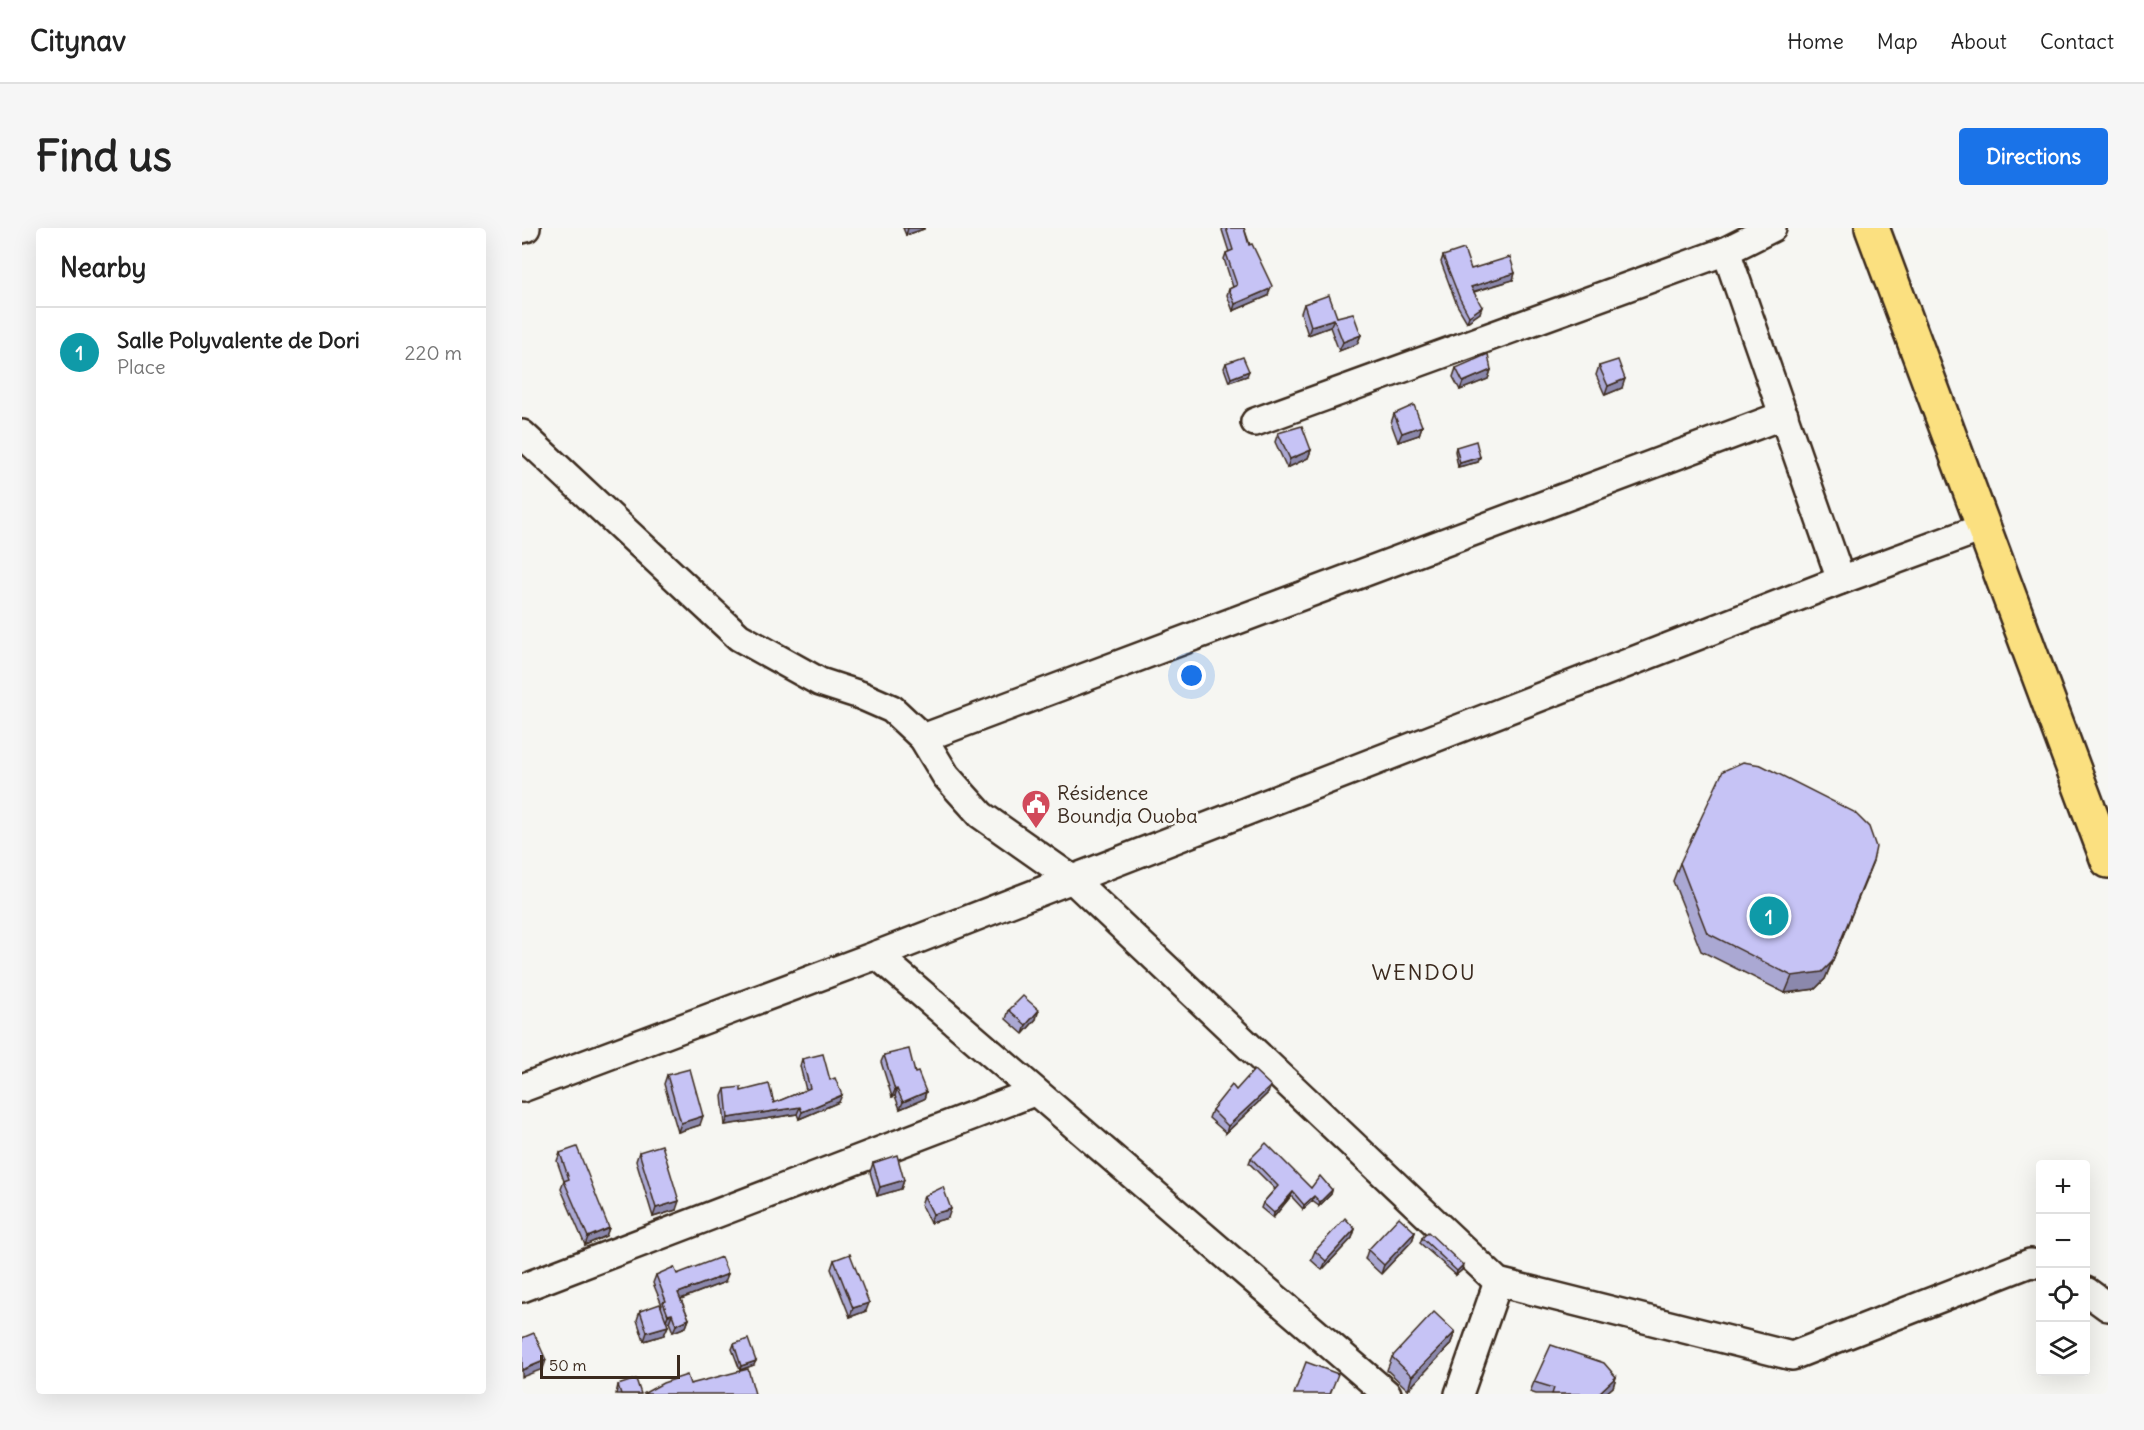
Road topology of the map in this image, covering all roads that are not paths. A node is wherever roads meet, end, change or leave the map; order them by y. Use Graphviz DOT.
graph roads {
  1 [pos="1772,228"];
  2 [pos="1872,228"];
  3 [pos="1726,251"];
  4 [pos="1784,415"];
  5 [pos="1255,422"];
  6 [pos="522,434"];
  7 [pos="1982,528"];
  8 [pos="1841,579"];
  9 [pos="923,738"];
  10 [pos="2108,861"];
  11 [pos="1072,879"];
  12 [pos="877,955"];
  13 [pos="522,1088"];
  14 [pos="1034,1092"];
  15 [pos="2036,1264"];
  16 [pos="1498,1282"];
  17 [pos="522,1288"];
  18 [pos="2090,1294"];
  19 [pos="2108,1307"];
  20 [pos="1387,1394"];
  21 [pos="1459,1394"];
  1 -- 3 [label="street"];
  2 -- 7 [label="main road"];
  3 -- 4 [label="street"];
  3 -- 5 [label="street"];
  4 -- 8 [label="street"];
  4 -- 9 [label="street"];
  6 -- 9 [label="street"];
  7 -- 8 [label="street"];
  7 -- 10 [label="main road"];
  8 -- 11 [label="street"];
  9 -- 11 [label="street"];
  11 -- 12 [label="street"];
  11 -- 16 [label="street"];
  12 -- 13 [label="street"];
  12 -- 14 [label="street"];
  14 -- 17 [label="street"];
  14 -- 20 [label="street"];
  15 -- 16 [label="street"];
  16 -- 21 [label="street"];
  18 -- 19 [label="street"];
}
